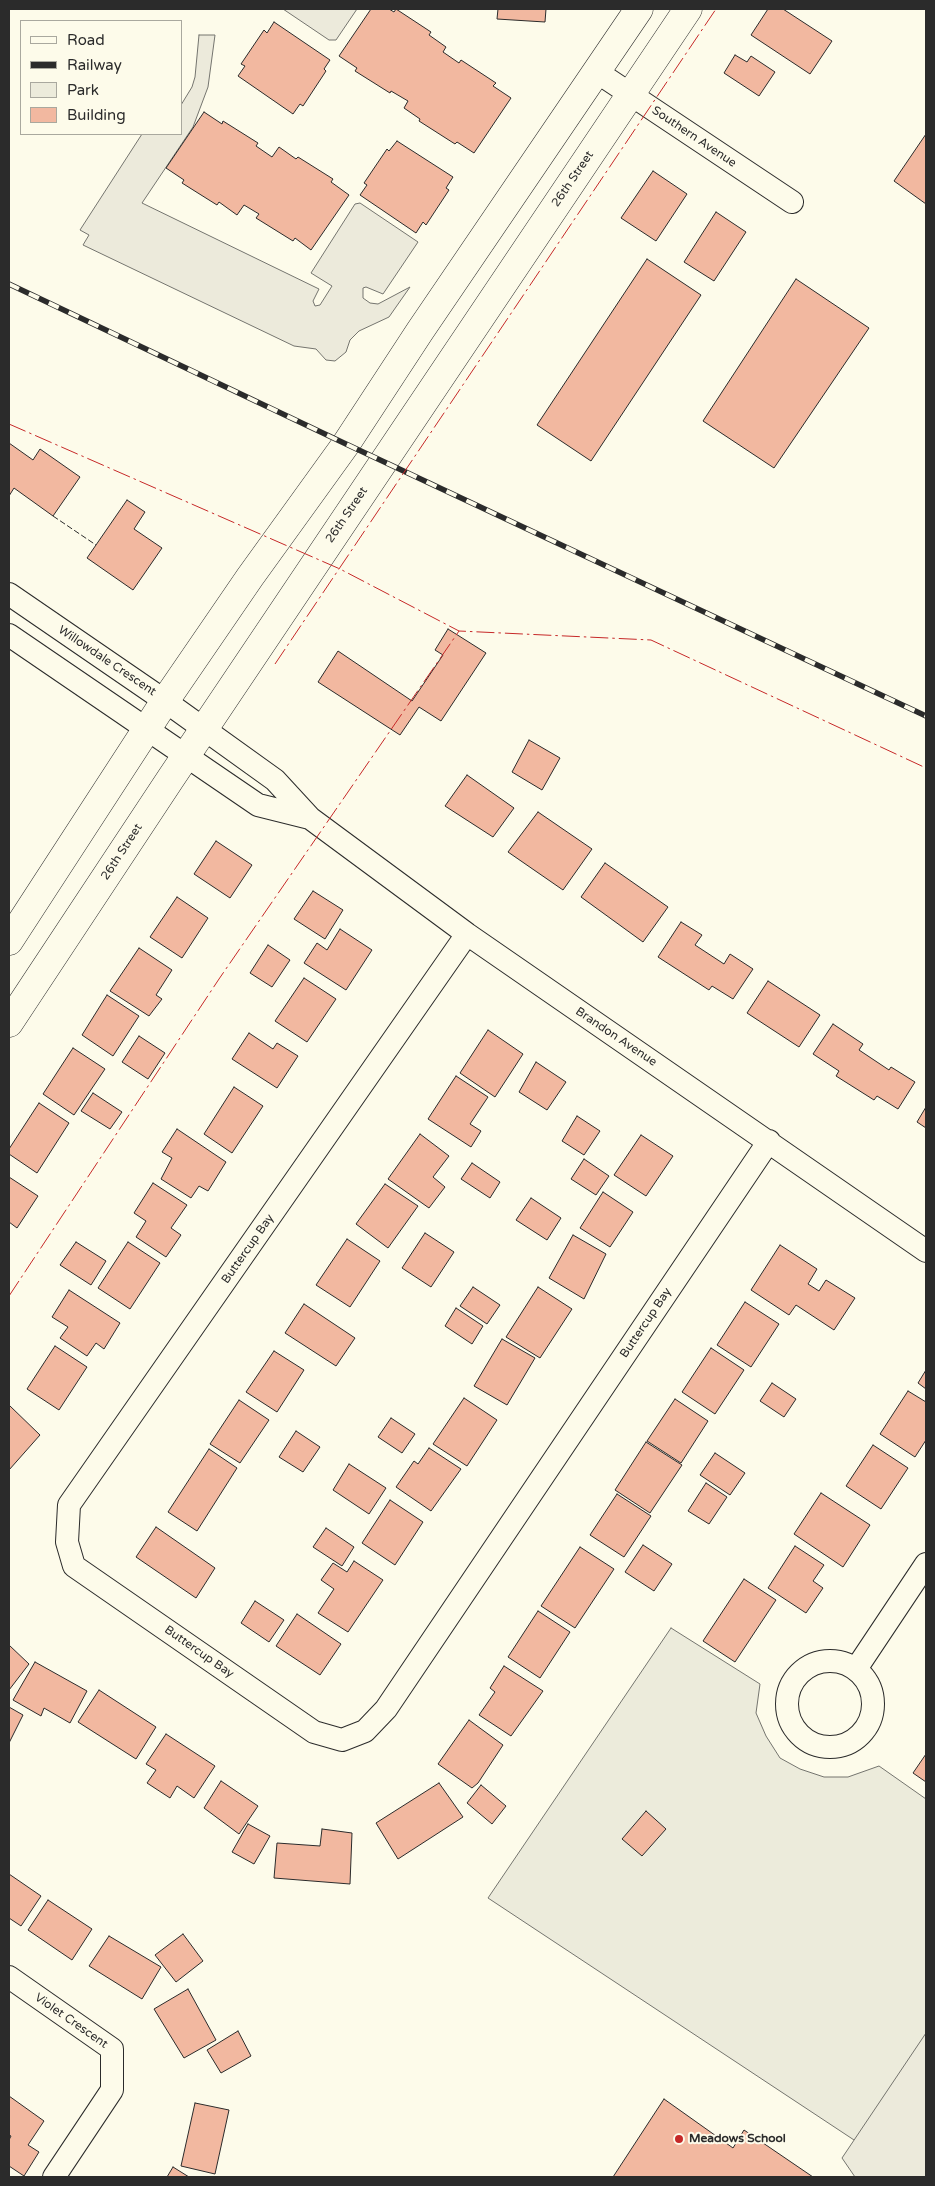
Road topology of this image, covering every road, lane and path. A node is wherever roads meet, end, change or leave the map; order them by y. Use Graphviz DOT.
graph roads {
  1 [pos="640,9"];
  2 [pos="688,9"];
  3 [pos="597,72"];
  4 [pos="630,95"];
  5 [pos="792,202"];
  6 [pos="420,332"];
  7 [pos="455,354"];
  8 [pos="9,594"];
  9 [pos="9,635"];
  10 [pos="165,701"];
  11 [pos="146,729"];
  12 [pos="204,730"];
  13 [pos="186,755"];
  14 [pos="310,818"];
  15 [pos="467,934"];
  16 [pos="9,941"];
  17 [pos="9,1023"];
  18 [pos="769,1141"];
  19 [pos="926,1252"];
  20 [pos="926,1564"];
  21 [pos="856,1669"];
  22 [pos="9,1977"];
  23 [pos="54,2177"];
  1 -- 3 [label="street"];
  2 -- 4 [label="street, 26th Street"];
  3 -- 4 [label="street, Southern Avenue"];
  3 -- 6 [label="street"];
  4 -- 5 [label="street, Southern Avenue"];
  4 -- 7 [label="street, 26th Street"];
  6 -- 7 [label="street"];
  6 -- 10 [label="street"];
  7 -- 12 [label="street, 26th Street"];
  8 -- 10 [label="street, Willowdale Crescent"];
  9 -- 11 [label="street"];
  10 -- 11 [label="street"];
  10 -- 12 [label="street, Willowdale Crescent"];
  11 -- 13 [label="street"];
  11 -- 16 [label="street"];
  12 -- 13 [label="street, 26th Street"];
  12 -- 14 [label="street, Brandon Avenue"];
  13 -- 14 [label="street, Brandon Avenue"];
  13 -- 17 [label="street, 26th Street"];
  14 -- 15 [label="street, Brandon Avenue"];
  15 -- 18 [label="street, Brandon Avenue"];
  15 -- 18 [label="street, Buttercup Bay"];
  18 -- 19 [label="street, Brandon Avenue"];
  20 -- 21 [label="street"];
  22 -- 23 [label="street, Violet Crescent"];
}
